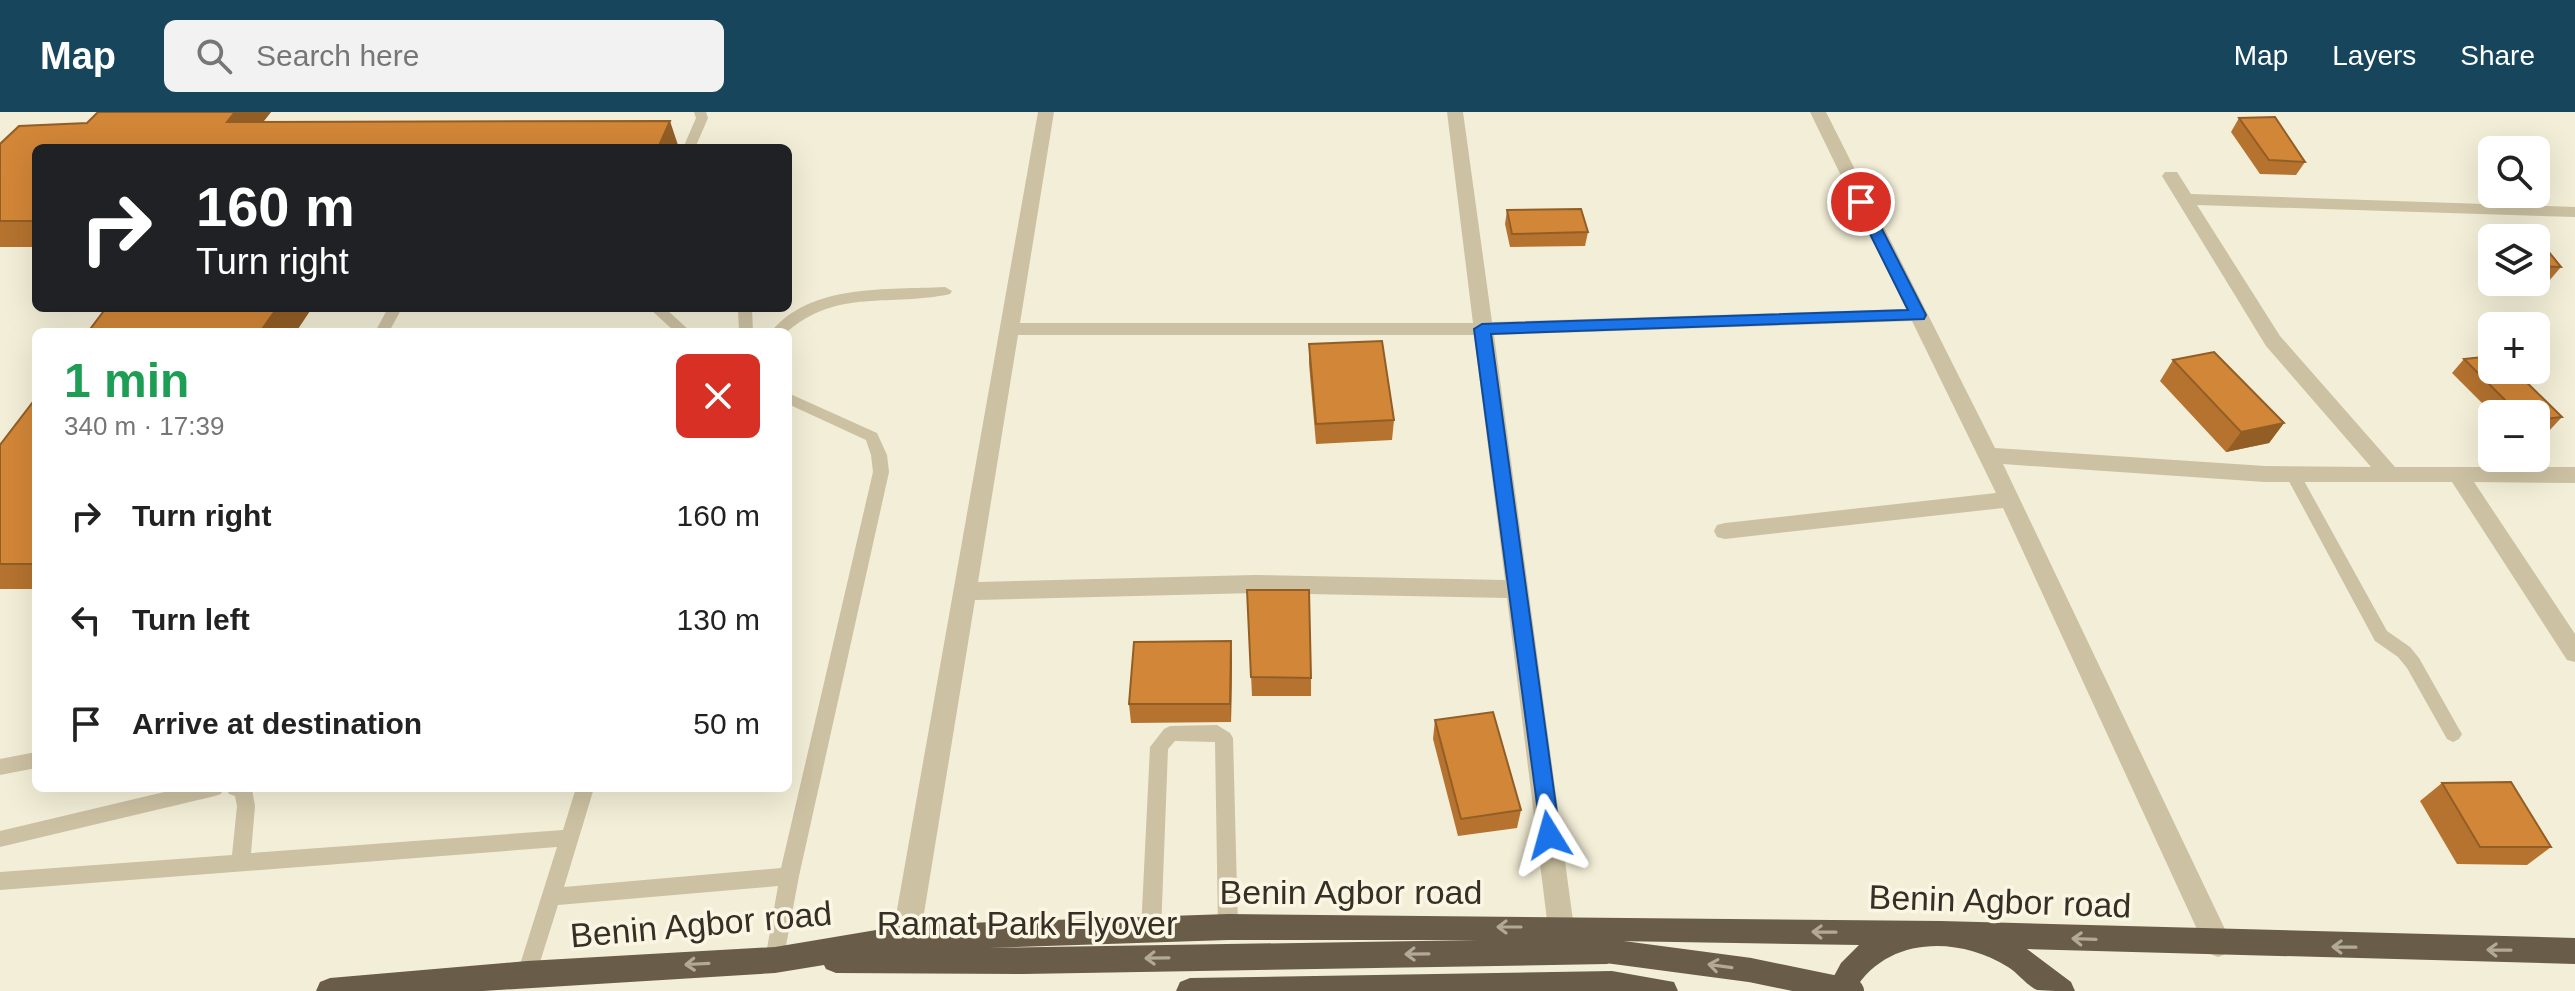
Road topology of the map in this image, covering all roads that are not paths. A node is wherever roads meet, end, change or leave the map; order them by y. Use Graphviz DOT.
graph roads {
  1 [pos="700,112"];
  2 [pos="1046,112"];
  3 [pos="1455,112"];
  4 [pos="1818,112"];
  5 [pos="691,144"];
  6 [pos="2171,176"];
  7 [pos="2186,199"];
  8 [pos="2575,212"];
  9 [pos="945,291"];
  10 [pos="661,312"];
  11 [pos="1918,315"];
  12 [pos="679,328"];
  13 [pos="782,328"];
  14 [pos="1009,329"];
  15 [pos="1482,329"];
  16 [pos="792,400"];
  17 [pos="1988,455"];
  18 [pos="2293,474"];
  19 [pos="2575,475"];
  20 [pos="2391,476"];
  21 [pos="2459,476"];
  22 [pos="2010,499"];
  23 [pos="1725,531"];
  24 [pos="1516,589"];
  25 [pos="966,591"];
  26 [pos="2575,653"];
  27 [pos="2453,734"];
  28 [pos="32,761"];
  29 [pos="0,767"];
  30 [pos="198,792"];
  31 [pos="244,792"];
  32 [pos="584,792"];
  33 [pos="569,838"];
  34 [pos="0,839"];
  35 [pos="241,863"];
  36 [pos="789,876"];
  37 [pos="0,881"];
  38 [pos="552,897"];
  39 [pos="1228,927"];
  40 [pos="1561,928"];
  41 [pos="1151,931"];
  42 [pos="1941,934"];
  43 [pos="906,938"];
  44 [pos="2218,944"];
  45 [pos="2575,951"];
  46 [pos="775,960"];
  47 [pos="527,974"];
  48 [pos="330,991"];
  49 [pos="1190,991"];
  50 [pos="1664,991"];
  51 [pos="1840,991"];
  52 [pos="1852,991"];
  53 [pos="2061,991"];
  1 -- 5 [label="lane"];
  2 -- 14 [label="street"];
  3 -- 15 [label="street"];
  4 -- 11 [label="street"];
  6 -- 7 [label="street"];
  7 -- 8 [label="street"];
  7 -- 20 [label="street"];
  9 -- 13 [label="lane"];
  10 -- 12 [label="lane"];
  11 -- 15 [label="street"];
  11 -- 17 [label="street"];
  14 -- 15 [label="street"];
  14 -- 25 [label="street"];
  15 -- 24 [label="street"];
  16 -- 36 [label="lane"];
  17 -- 18 [label="street"];
  17 -- 22 [label="street"];
  18 -- 20 [label="street"];
  18 -- 27 [label="lane"];
  19 -- 21 [label="street"];
  20 -- 21 [label="street"];
  21 -- 26 [label="street"];
  22 -- 23 [label="street"];
  22 -- 44 [label="street"];
  24 -- 25 [label="street"];
  24 -- 40 [label="street"];
  25 -- 43 [label="street"];
  28 -- 29 [label="lane"];
  30 -- 34 [label="lane"];
  31 -- 35 [label="lane"];
  32 -- 33 [label="lane"];
  33 -- 35 [label="lane"];
  33 -- 38 [label="lane"];
  35 -- 37 [label="lane"];
  36 -- 38 [label="lane"];
  36 -- 46 [label="lane"];
  38 -- 47 [label="lane"];
  40 -- 39 [label="highway, Benin Agbor road, one-way"];
  39 -- 41 [label="highway, Benin Agbor road"];
  39 -- 41 [label="lane"];
  42 -- 40 [label="highway, Benin Agbor road, one-way"];
  41 -- 43 [label="highway, Benin Agbor road"];
  44 -- 42 [label="highway, Benin Agbor road, one-way"];
  42 -- 51 [label="highway"];
  42 -- 53 [label="highway"];
  43 -- 46 [label="highway, Benin Agbor road"];
  45 -- 44 [label="highway, Benin Agbor road, one-way"];
  46 -- 47 [label="highway, Benin Agbor road, one-way"];
  52 -- 46 [label="highway, Ramat Park Flyover, one-way, bridge"];
  47 -- 48 [label="highway, Benin Agbor road"];
  49 -- 50 [label="highway"];
}
